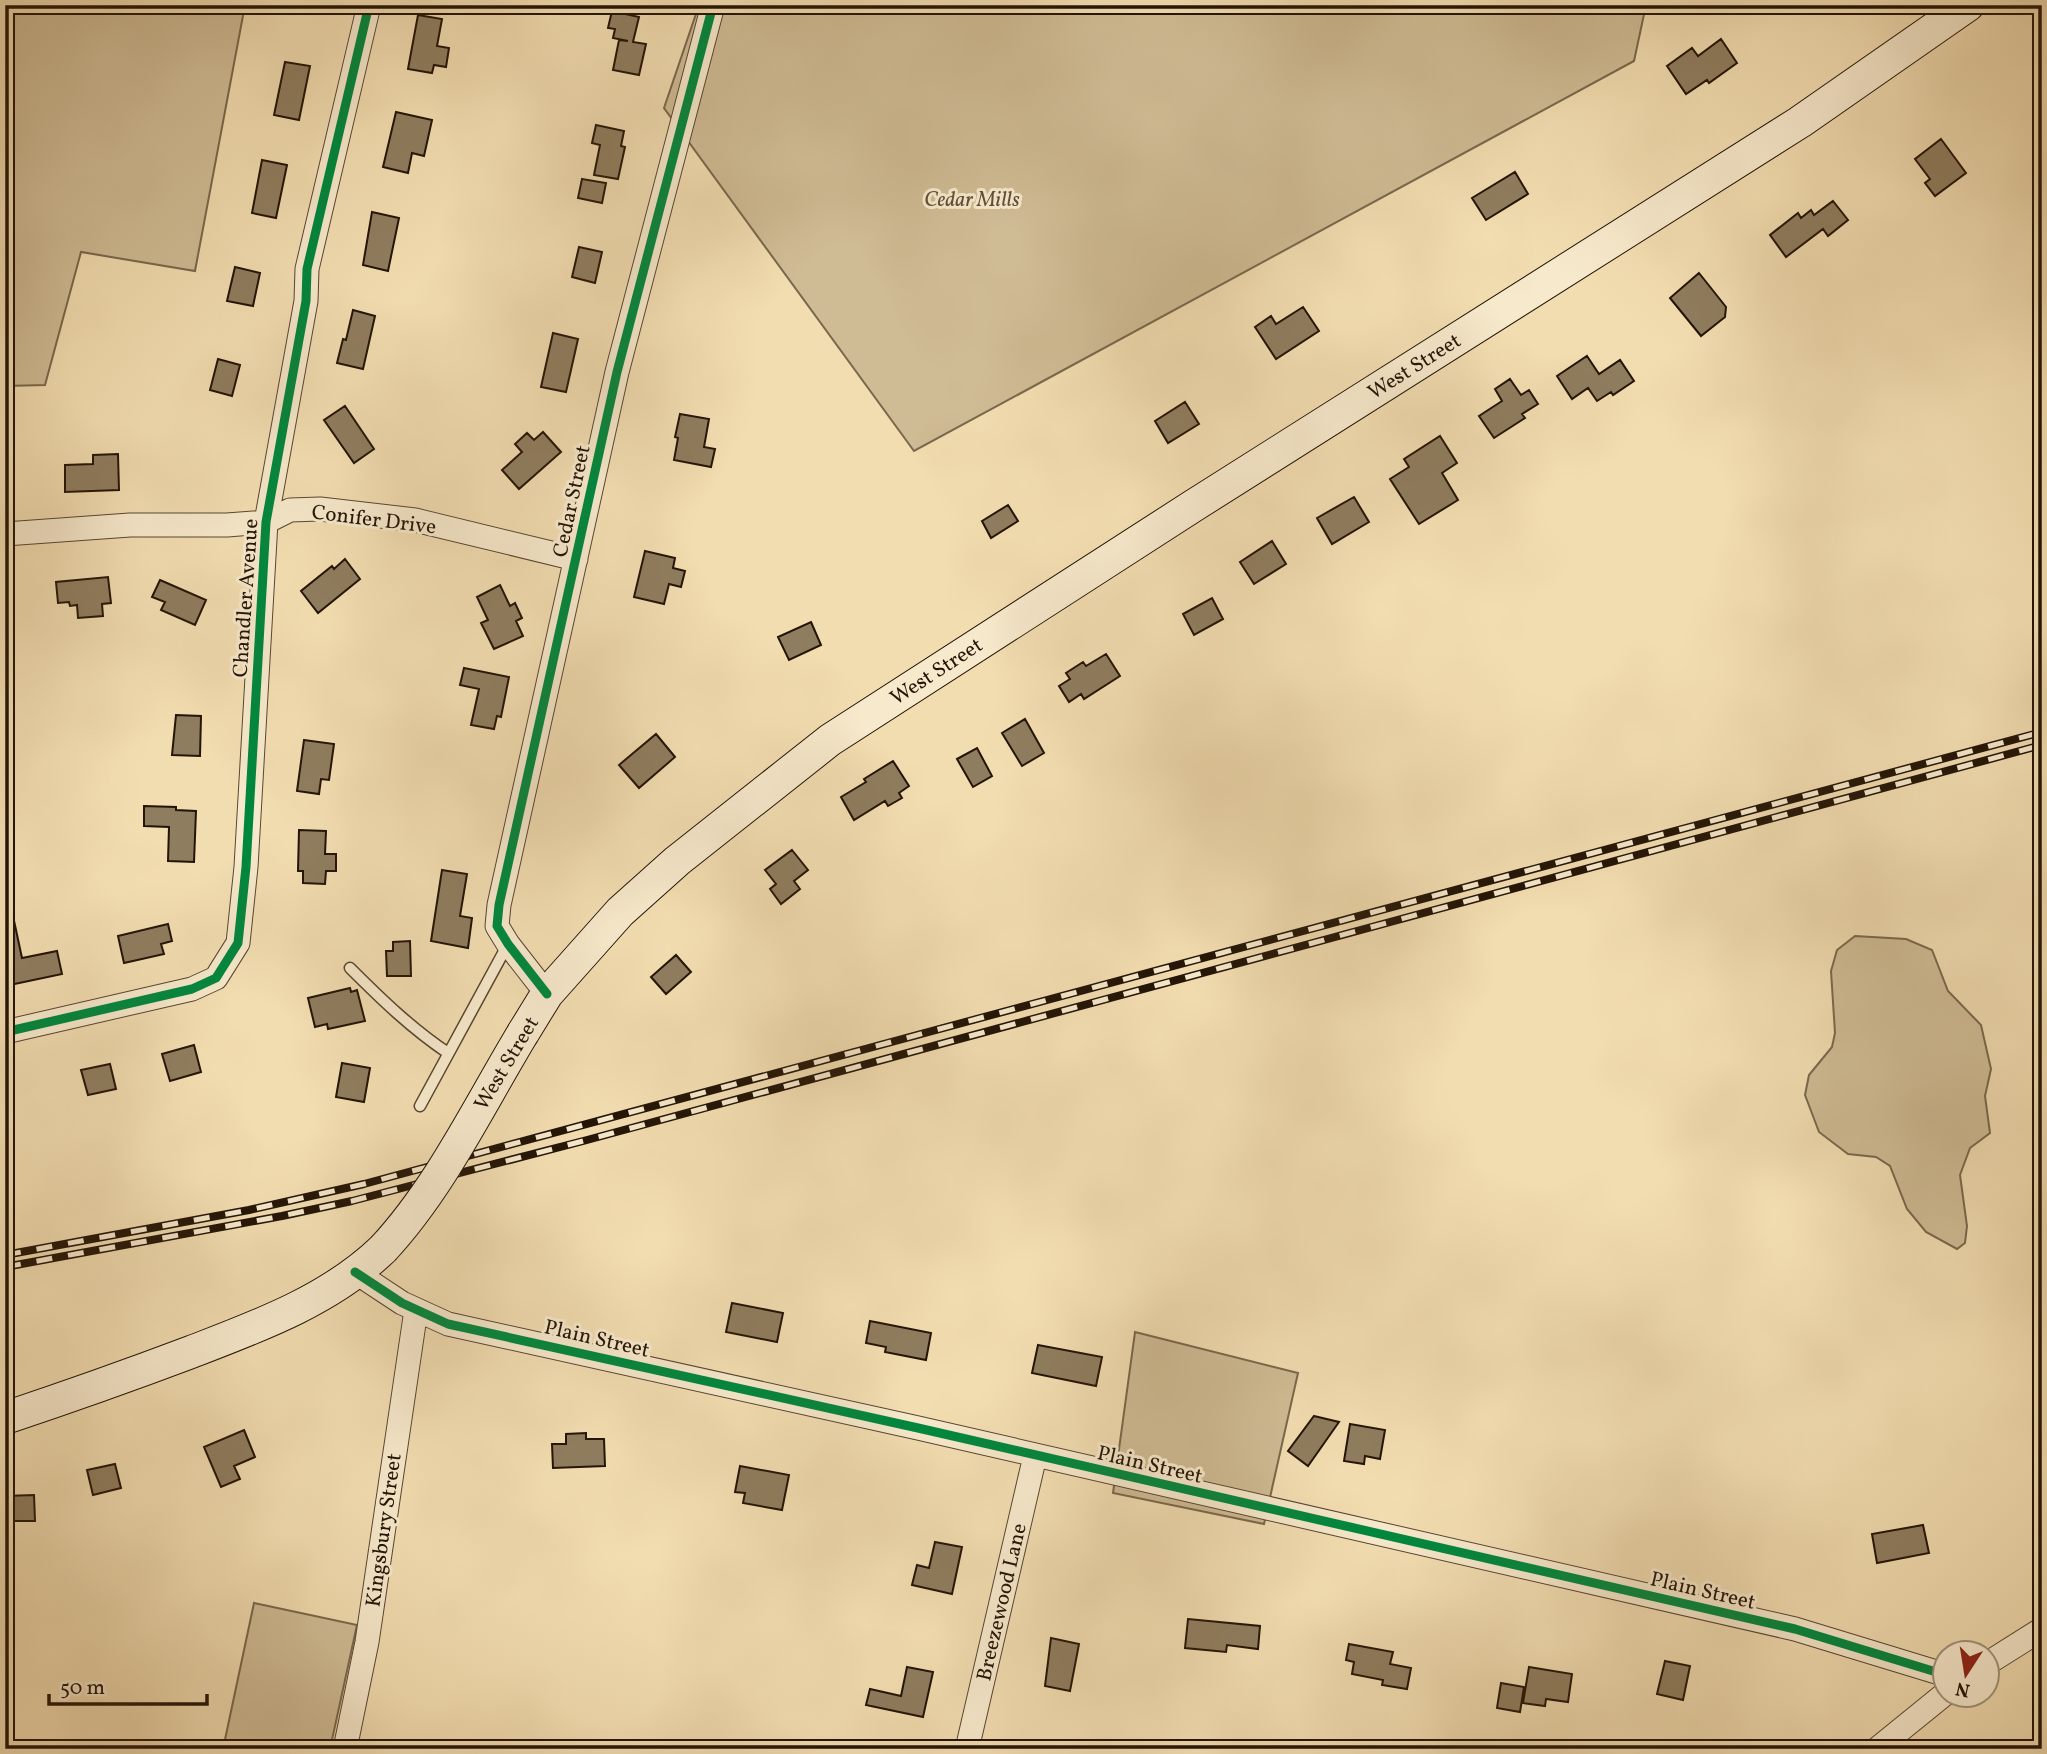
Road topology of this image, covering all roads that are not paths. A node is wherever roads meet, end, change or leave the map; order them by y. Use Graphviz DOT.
graph roads {
  1 [pos="369,5"];
  2 [pos="713,5"];
  3 [pos="1968,5"];
  4 [pos="266,522"];
  5 [pos="5,534"];
  6 [pos="576,559"];
  7 [pos="508,944"];
  8 [pos="349,968"];
  9 [pos="547,994"];
  10 [pos="5,1032"];
  11 [pos="449,1054"];
  12 [pos="420,1106"];
  13 [pos="355,1272"];
  14 [pos="416,1310"];
  15 [pos="5,1418"];
  16 [pos="1035,1456"];
  17 [pos="2037,1632"];
  18 [pos="2002,1654"];
  19 [pos="2042,1656"];
  20 [pos="1932,1671"];
  21 [pos="1932,1704"];
  22 [pos="345,1749"];
  23 [pos="967,1749"];
  24 [pos="1877,1749"];
  1 -- 4 [label="street, Chandler Avenue"];
  2 -- 6 [label="street, Cedar Street"];
  3 -- 9 [label="main road, West Street"];
  4 -- 5 [label="street, Conifer Drive"];
  4 -- 6 [label="street, Conifer Drive"];
  4 -- 10 [label="street, Chandler Avenue"];
  6 -- 7 [label="street, Cedar Street"];
  7 -- 9 [label="street, Cedar Street"];
  7 -- 11 [label="lane"];
  8 -- 11 [label="lane"];
  9 -- 13 [label="main road, West Street, bridge"];
  11 -- 12 [label="lane"];
  13 -- 14 [label="street, Plain Street"];
  13 -- 15 [label="main road, West Street"];
  14 -- 16 [label="street, Plain Street"];
  14 -- 22 [label="street, Kingsbury Street"];
  16 -- 20 [label="street, Plain Street"];
  16 -- 23 [label="street, Breezewood Lane"];
  17 -- 18 [label="street"];
  17 -- 19 [label="lane"];
  21 -- 24 [label="street"];
}
